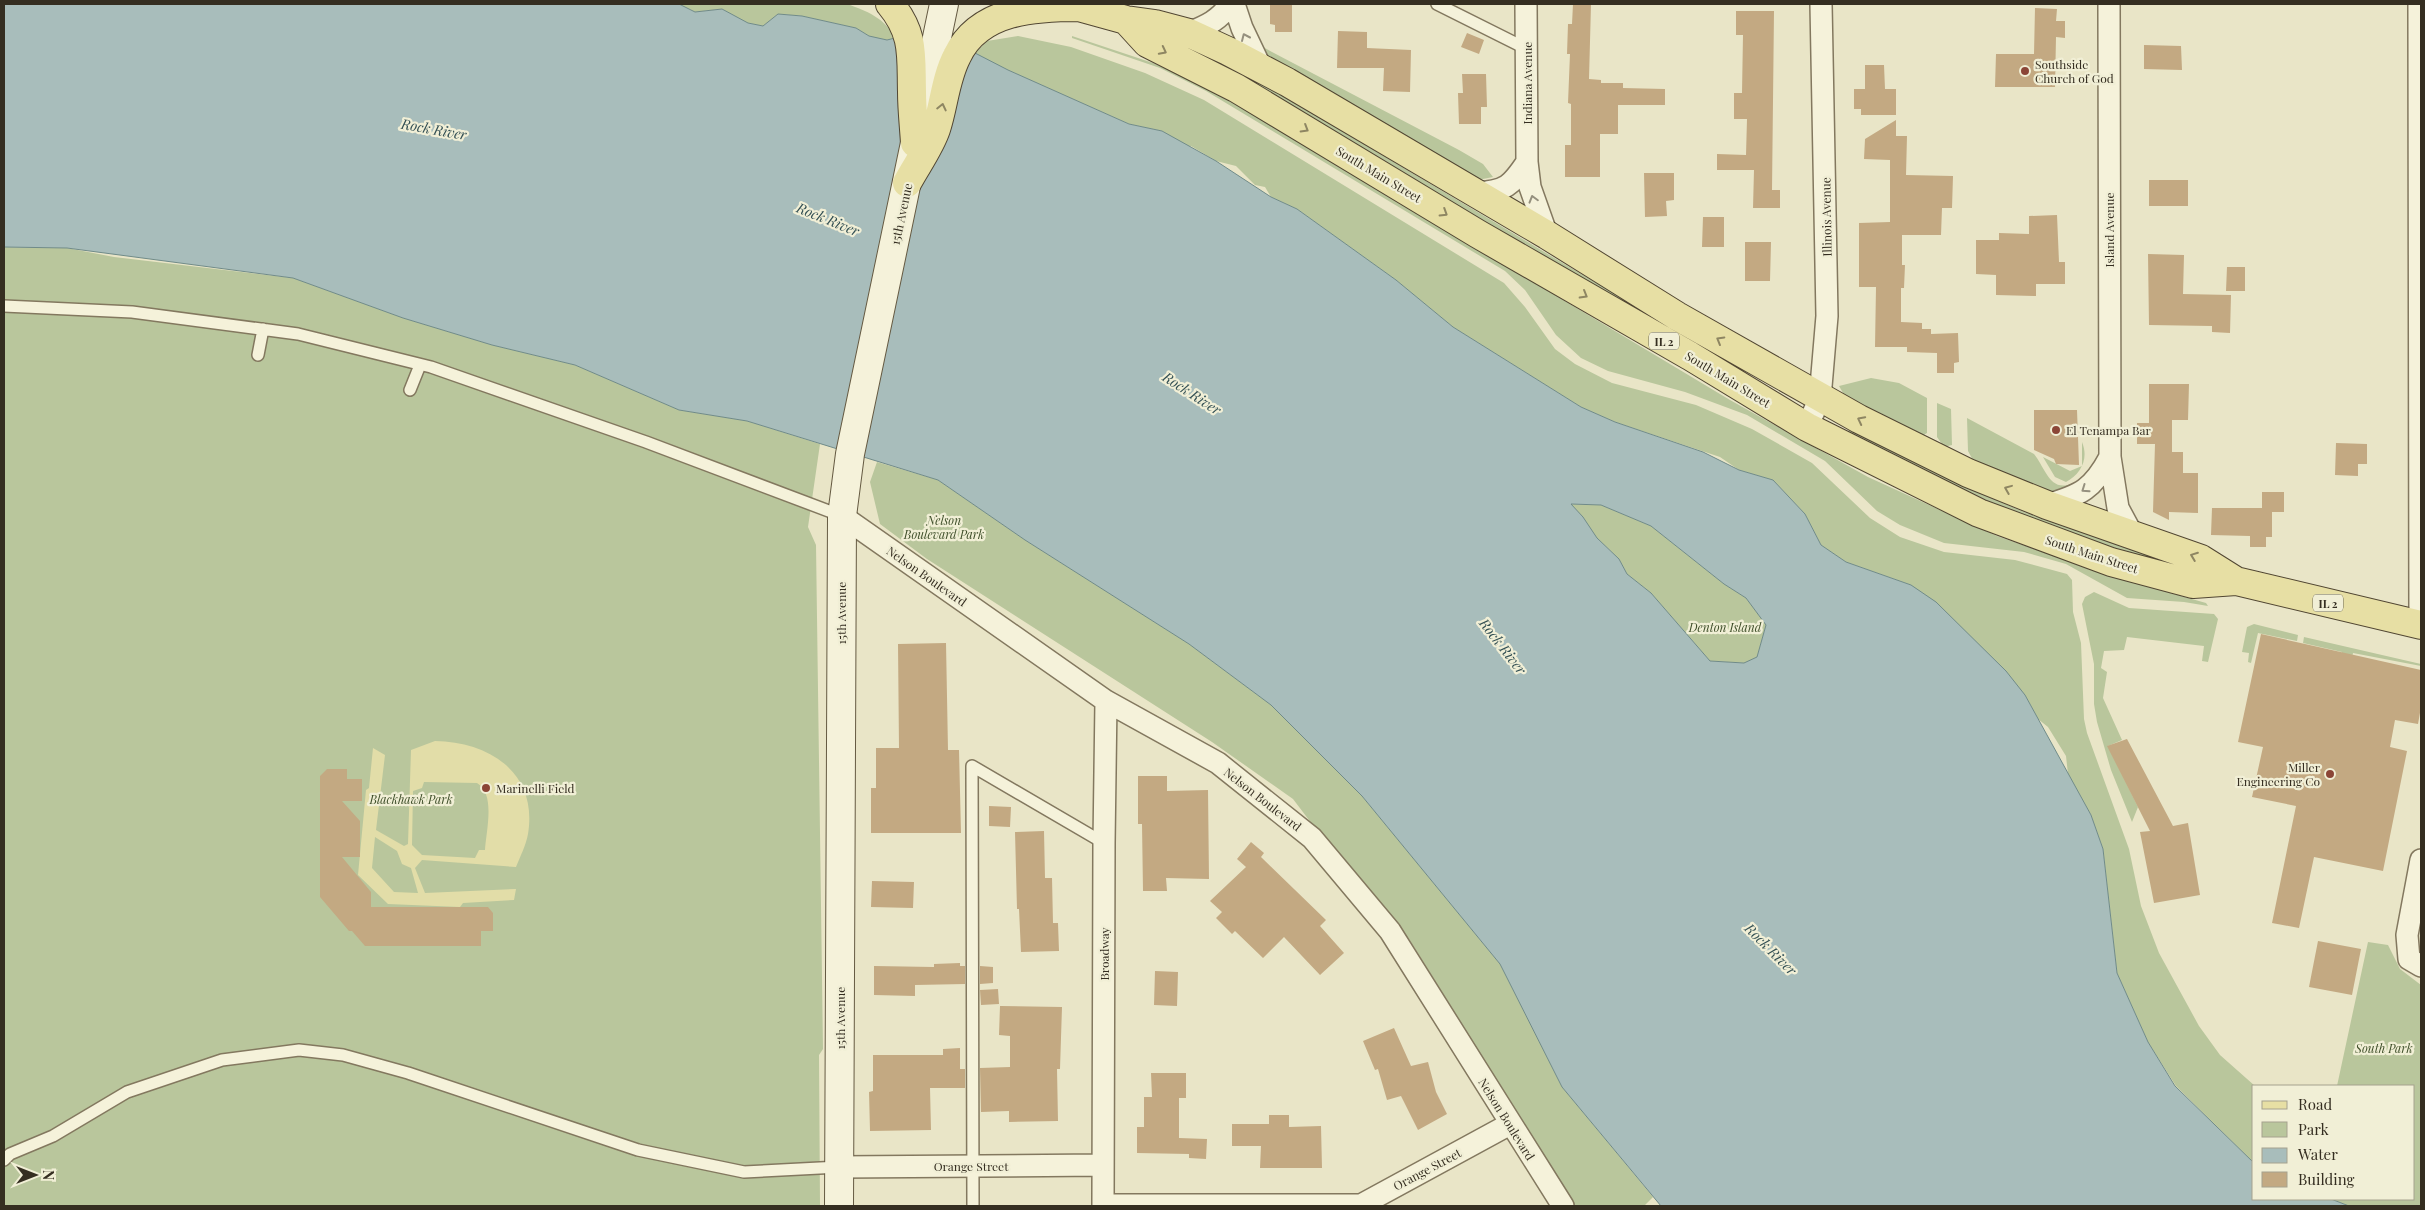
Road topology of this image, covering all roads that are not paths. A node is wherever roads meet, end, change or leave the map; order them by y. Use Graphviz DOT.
graph roads {
  1 [pos="1230,4"];
  2 [pos="1234,4"];
  3 [pos="1437,4"];
  4 [pos="1526,4"];
  5 [pos="1821,4"];
  6 [pos="2108,4"];
  7 [pos="2419,4"];
  8 [pos="1086,6"];
  9 [pos="896,12"];
  10 [pos="942,16"];
  11 [pos="1126,20"];
  12 [pos="1189,33"];
  13 [pos="1526,49"];
  14 [pos="1261,68"];
  15 [pos="915,143"];
  16 [pos="1527,162"];
  17 [pos="907,182"];
  18 [pos="1476,193"];
  19 [pos="1547,235"];
  20 [pos="4,306"];
  21 [pos="263,329"];
  22 [pos="258,355"];
  23 [pos="420,365"];
  24 [pos="410,390"];
  25 [pos="1820,398"];
  26 [pos="1807,427"];
  27 [pos="2110,457"];
  28 [pos="2047,505"];
  29 [pos="842,516"];
  30 [pos="2132,534"];
  31 [pos="2236,581"];
  32 [pos="2421,625"];
  33 [pos="1106,701"];
  34 [pos="1104,843"];
  35 [pos="2421,860"];
  36 [pos="2415,963"];
  37 [pos="1510,1124"];
  38 [pos="4,1160"];
  39 [pos="1103,1165"];
  40 [pos="972,1166"];
  41 [pos="839,1167"];
  42 [pos="839,1206"];
  43 [pos="973,1206"];
  44 [pos="1103,1206"];
  45 [pos="1563,1206"];
  1 -- 12 [label="street"];
  14 -- 2 [label="street, one-way"];
  3 -- 13 [label="lane"];
  4 -- 13 [label="street, Indiana Avenue"];
  5 -- 25 [label="street, Illinois Avenue"];
  6 -- 27 [label="street, Island Avenue"];
  7 -- 32 [label="street"];
  8 -- 11 [label="main road, South Main Street / IL 2"];
  17 -- 8 [label="main road, South Main Street, one-way"];
  9 -- 15 [label="main road"];
  10 -- 15 [label="main road, 15th Avenue"];
  11 -- 12 [label="main road, South Main Street / IL 2"];
  11 -- 26 [label="main road, South Main Street / IL 2, one-way"];
  12 -- 14 [label="main road, South Main Street / IL 2"];
  13 -- 16 [label="street, Indiana Avenue"];
  14 -- 18 [label="main road, South Main Street / IL 2"];
  15 -- 17 [label="main road, 15th Avenue"];
  16 -- 18 [label="street"];
  19 -- 16 [label="street, Indiana Avenue, one-way"];
  17 -- 29 [label="main road, 15th Avenue"];
  18 -- 19 [label="main road, South Main Street / IL 2"];
  25 -- 19 [label="main road, South Main Street / IL 2, one-way"];
  20 -- 21 [label="lane"];
  21 -- 22 [label="lane"];
  21 -- 23 [label="lane"];
  23 -- 24 [label="lane"];
  23 -- 29 [label="lane"];
  25 -- 26 [label="street, Illinois Avenue"];
  28 -- 25 [label="main road, South Main Street / IL 2, one-way"];
  26 -- 31 [label="main road, South Main Street / IL 2"];
  27 -- 28 [label="street, one-way"];
  27 -- 30 [label="street, Island Avenue"];
  28 -- 30 [label="main road, South Main Street / IL 2"];
  29 -- 33 [label="street, Nelson Boulevard"];
  29 -- 41 [label="main road, 15th Avenue"];
  31 -- 30 [label="main road, South Main Street / IL 2, one-way"];
  31 -- 32 [label="main road, South Main Street / IL 2"];
  33 -- 34 [label="street, Broadway"];
  33 -- 37 [label="street, Nelson Boulevard"];
  34 -- 39 [label="street, Broadway"];
  34 -- 40 [label="lane"];
  35 -- 36 [label="street"];
  37 -- 44 [label="street, Orange Street"];
  37 -- 45 [label="street, Nelson Boulevard"];
  38 -- 41 [label="lane"];
  39 -- 40 [label="street, Orange Street"];
  39 -- 44 [label="street, Broadway"];
  40 -- 41 [label="street, Orange Street"];
  40 -- 43 [label="lane"];
  41 -- 42 [label="main road, 15th Avenue"];
}
